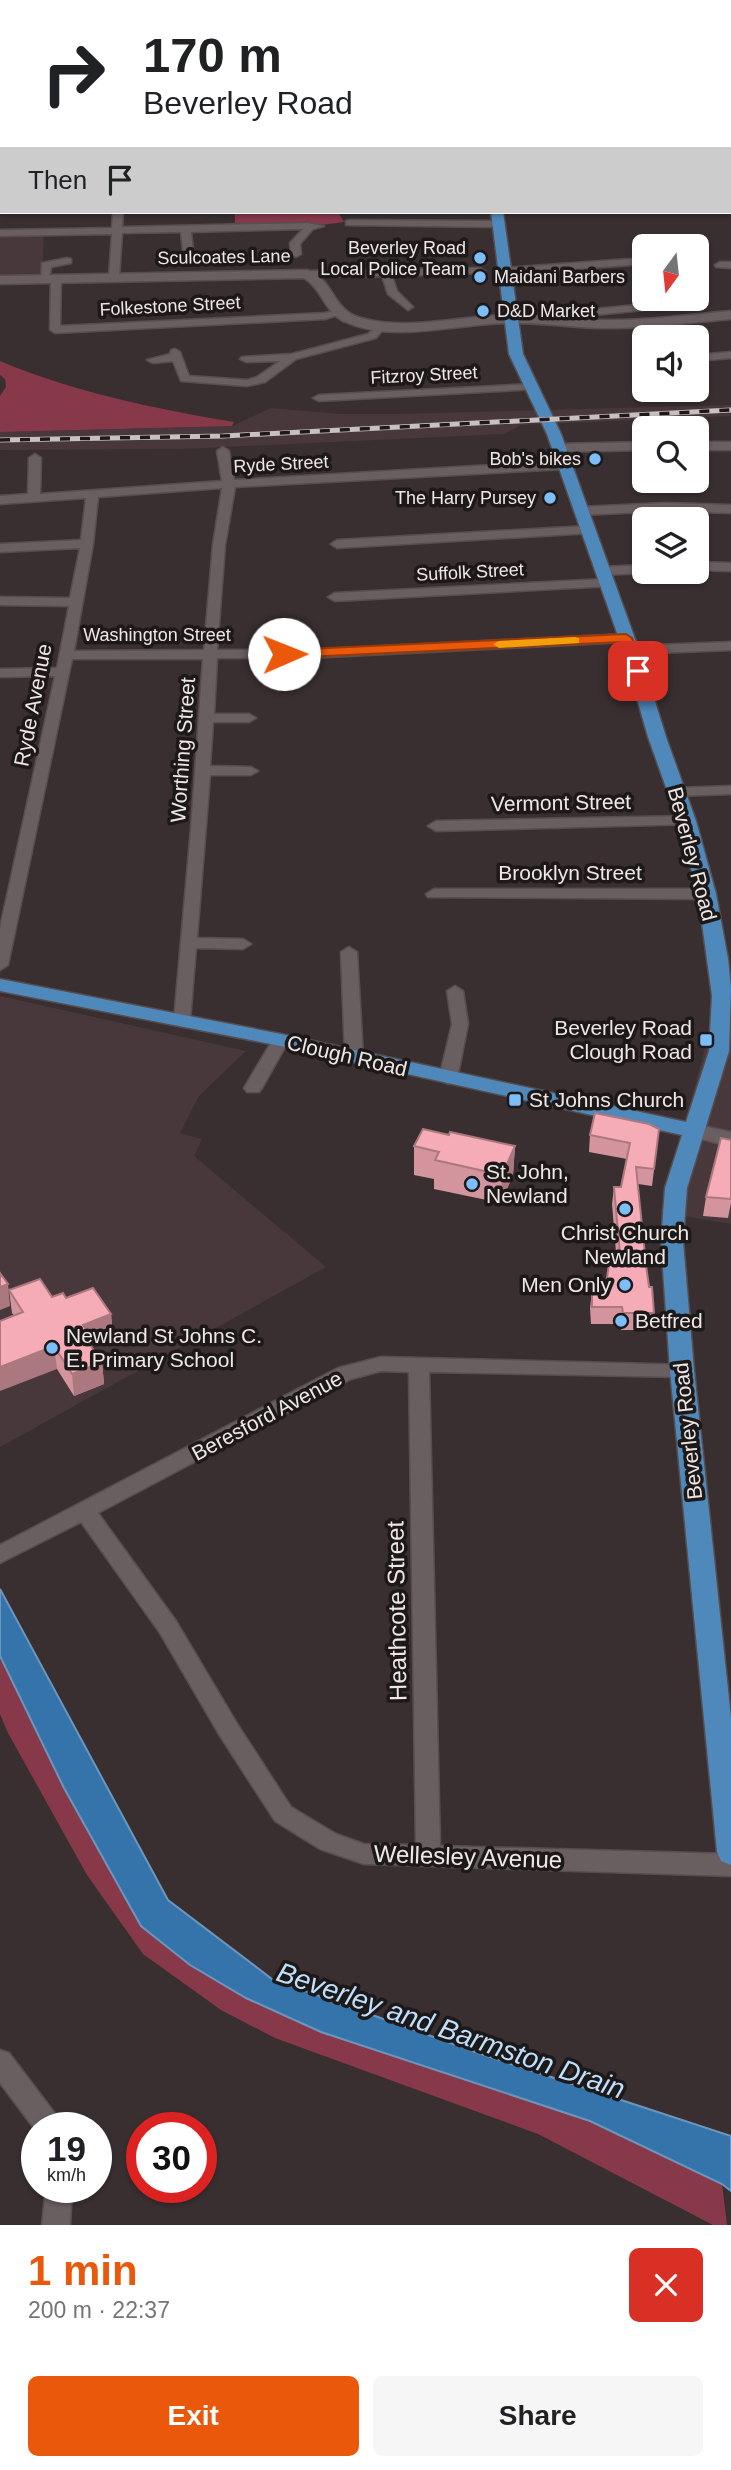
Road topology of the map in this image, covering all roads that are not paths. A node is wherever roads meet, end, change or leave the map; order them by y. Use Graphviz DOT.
graph roads {
  1 [pos="118,214"];
  2 [pos="389,214"];
  3 [pos="497,218"];
  4 [pos="349,223"];
  5 [pos="389,223"];
  6 [pos="307,226"];
  7 [pos="319,226"];
  8 [pos="186,228"];
  9 [pos="118,230"];
  10 [pos="1,233"];
  11 [pos="281,243"];
  12 [pos="189,259"];
  13 [pos="66,261"];
  14 [pos="632,262"];
  15 [pos="480,271"];
  16 [pos="506,271"];
  17 [pos="386,272"];
  18 [pos="307,274"];
  19 [pos="114,277"];
  20 [pos="50,278"];
  21 [pos="0,280"];
  22 [pos="408,307"];
  23 [pos="632,309"];
  24 [pos="595,312"];
  25 [pos="642,312"];
  26 [pos="339,313"];
  27 [pos="731,315"];
  28 [pos="510,319"];
  29 [pos="649,322"];
  30 [pos="381,326"];
  31 [pos="731,355"];
  32 [pos="292,357"];
  33 [pos="709,357"];
  34 [pos="246,359"];
  35 [pos="153,360"];
  36 [pos="532,387"];
  37 [pos="319,398"];
  38 [pos="709,446"];
  39 [pos="731,446"];
  40 [pos="632,448"];
  41 [pos="223,451"];
  42 [pos="561,457"];
  43 [pos="35,458"];
  44 [pos="229,484"];
  45 [pos="92,494"];
  46 [pos="34,497"];
  47 [pos="0,500"];
  48 [pos="731,509"];
  49 [pos="583,520"];
  50 [pos="87,544"];
  51 [pos="337,544"];
  52 [pos="0,548"];
  53 [pos="709,566"];
  54 [pos="731,567"];
  55 [pos="632,571"];
  56 [pos="604,577"];
  57 [pos="335,597"];
  58 [pos="0,601"];
  59 [pos="75,602"];
  60 [pos="629,644"];
  61 [pos="731,646"];
  62 [pos="212,654"];
  63 [pos="65,655"];
  64 [pos="0,673"];
  65 [pos="62,679"];
  66 [pos="249,718"];
  67 [pos="207,719"];
  68 [pos="203,770"];
  69 [pos="251,771"];
  70 [pos="731,790"];
  71 [pos="677,792"];
  72 [pos="687,821"];
  73 [pos="436,826"];
  74 [pos="434,894"];
  75 [pos="707,894"];
  76 [pos="189,943"];
  77 [pos="243,944"];
  78 [pos="349,952"];
  79 [pos="724,959"];
  80 [pos="0,965"];
  81 [pos="0,985"];
  82 [pos="455,991"];
  83 [pos="181,1020"];
  84 [pos="281,1040"];
  85 [pos="354,1058"];
  86 [pos="448,1079"];
  87 [pos="253,1088"];
  88 [pos="694,1131"];
  89 [pos="731,1139"];
  90 [pos="419,1364"];
  91 [pos="682,1370"];
  92 [pos="85,1511"];
  93 [pos="0,1555"];
  94 [pos="731,1852"];
  95 [pos="428,1857"];
  96 [pos="731,1865"];
  97 [pos="0,2062"];
  98 [pos="38,2112"];
  99 [pos="58,2203"];
  100 [pos="56,2225"];
  1 -- 9 [label="street"];
  2 -- 5 [label="street"];
  3 -- 5 [label="street"];
  3 -- 16 [label="main road, Beverley Road"];
  4 -- 5 [label="street"];
  6 -- 7 [label="street"];
  6 -- 8 [label="street"];
  6 -- 11 [label="street"];
  8 -- 9 [label="street"];
  8 -- 12 [label="street"];
  9 -- 10 [label="street"];
  9 -- 19 [label="street"];
  13 -- 20 [label="street"];
  14 -- 16 [label="street"];
  15 -- 17 [label="street"];
  16 -- 28 [label="main road, Beverley Road"];
  17 -- 18 [label="street"];
  17 -- 22 [label="street"];
  18 -- 19 [label="street, Sculcoates Lane"];
  18 -- 26 [label="street, Sculcoates Lane"];
  19 -- 20 [label="street, Sculcoates Lane"];
  20 -- 21 [label="street, Sculcoates Lane"];
  20 -- 26 [label="street, Folkestone Street"];
  23 -- 24 [label="street"];
  25 -- 29 [label="street"];
  26 -- 30 [label="street"];
  27 -- 29 [label="street"];
  28 -- 29 [label="street"];
  28 -- 30 [label="street"];
  28 -- 36 [label="main road, Beverley Road"];
  30 -- 32 [label="street"];
  31 -- 33 [label="street"];
  32 -- 34 [label="street"];
  32 -- 35 [label="street"];
  36 -- 37 [label="street, Fitzroy Street"];
  36 -- 42 [label="main road, Beverley Road"];
  38 -- 39 [label="street"];
  40 -- 42 [label="street, Ryde Street"];
  41 -- 44 [label="street, Worthing Street"];
  42 -- 44 [label="street, Ryde Street"];
  42 -- 49 [label="main road, Beverley Road"];
  43 -- 46 [label="street"];
  44 -- 45 [label="street, Ryde Street"];
  44 -- 62 [label="street, Worthing Street"];
  45 -- 46 [label="street, Ryde Street"];
  45 -- 50 [label="street, Ryde Avenue"];
  46 -- 47 [label="street, Ryde Street"];
  48 -- 49 [label="street"];
  49 -- 51 [label="street"];
  49 -- 56 [label="main road, Beverley Road"];
  50 -- 52 [label="street"];
  50 -- 59 [label="street, Ryde Avenue"];
  53 -- 54 [label="street"];
  55 -- 56 [label="street, Suffolk Street"];
  56 -- 57 [label="street, Suffolk Street"];
  56 -- 60 [label="main road, Beverley Road"];
  58 -- 59 [label="street"];
  59 -- 63 [label="street, Ryde Avenue"];
  60 -- 61 [label="street, Washington Street"];
  60 -- 62 [label="street, Washington Street"];
  60 -- 71 [label="main road, Beverley Road"];
  62 -- 63 [label="street, Washington Street"];
  62 -- 67 [label="street, Worthing Street"];
  63 -- 65 [label="street, Ryde Avenue"];
  64 -- 65 [label="street"];
  65 -- 80 [label="street, Ryde Avenue"];
  66 -- 67 [label="street"];
  67 -- 68 [label="street, Worthing Street"];
  68 -- 69 [label="street"];
  68 -- 76 [label="street, Worthing Street"];
  70 -- 71 [label="street"];
  71 -- 72 [label="main road, Beverley Road"];
  72 -- 73 [label="street, Vermont Street"];
  72 -- 75 [label="main road, Beverley Road"];
  74 -- 75 [label="street, Brooklyn Street"];
  75 -- 79 [label="main road, Beverley Road"];
  76 -- 77 [label="street"];
  76 -- 83 [label="street, Worthing Street"];
  78 -- 85 [label="street"];
  79 -- 88 [label="main road, Beverley Road"];
  81 -- 83 [label="main road, Clough Road"];
  82 -- 86 [label="street"];
  83 -- 84 [label="main road, Clough Road"];
  84 -- 85 [label="main road, Clough Road"];
  84 -- 87 [label="street"];
  85 -- 86 [label="main road, Clough Road"];
  86 -- 88 [label="main road, Clough Road"];
  88 -- 89 [label="street"];
  88 -- 91 [label="main road, Beverley Road"];
  90 -- 91 [label="street, Beresford Avenue"];
  90 -- 92 [label="street, Beresford Avenue"];
  90 -- 95 [label="street, Heathcote Street"];
  91 -- 94 [label="main road, Beverley Road"];
  92 -- 93 [label="street, Beresford Avenue"];
  92 -- 95 [label="street, Wellesley Avenue"];
  95 -- 96 [label="street, Wellesley Avenue"];
  97 -- 98 [label="street"];
  99 -- 100 [label="street"];
}
